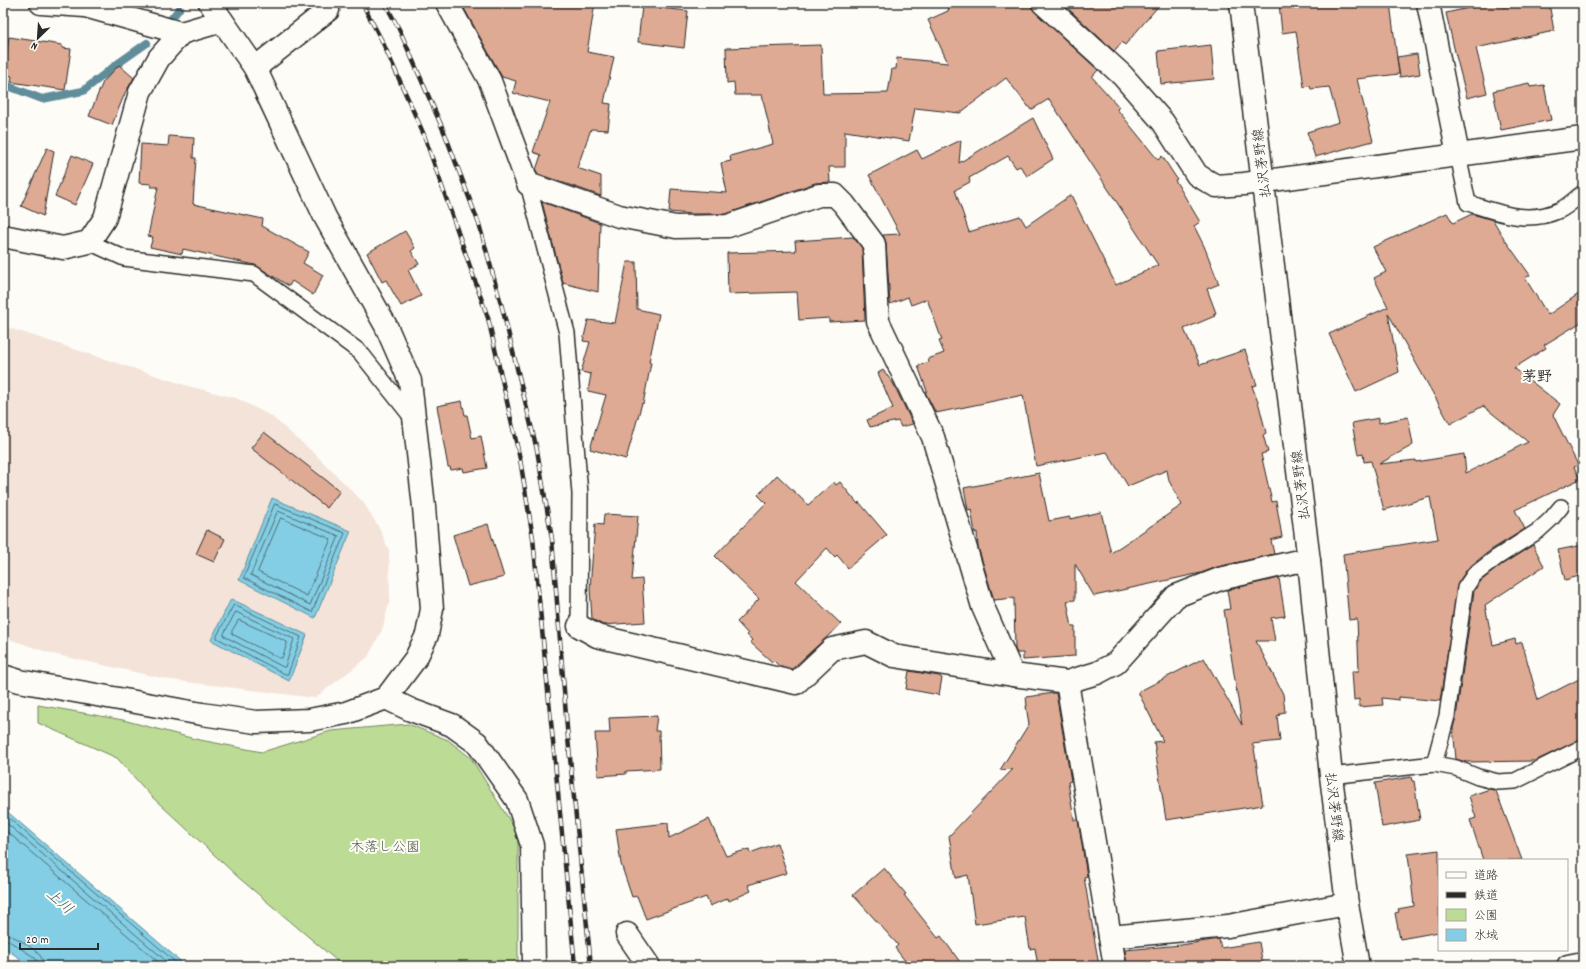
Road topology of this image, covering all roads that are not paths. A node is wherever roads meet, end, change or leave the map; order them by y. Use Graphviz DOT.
graph roads {
  1 [pos="41,3"];
  2 [pos="210,3"];
  3 [pos="447,3"];
  4 [pos="1043,3"];
  5 [pos="1241,3"];
  6 [pos="1428,3"];
  7 [pos="328,10"];
  8 [pos="222,21"];
  9 [pos="180,33"];
  10 [pos="254,68"];
  11 [pos="1583,138"];
  12 [pos="1458,155"];
  13 [pos="1263,181"];
  14 [pos="528,184"];
  15 [pos="1583,193"];
  16 [pos="3,236"];
  17 [pos="89,242"];
  18 [pos="414,420"];
  19 [pos="1560,508"];
  20 [pos="1309,561"];
  21 [pos="579,626"];
  22 [pos="1013,675"];
  23 [pos="3,676"];
  24 [pos="1067,682"];
  25 [pos="386,698"];
  26 [pos="1583,747"];
  27 [pos="1434,764"];
  28 [pos="1331,776"];
  29 [pos="1347,904"];
  30 [pos="628,934"];
  31 [pos="1110,937"];
  32 [pos="1583,963"];
  33 [pos="534,966"];
  34 [pos="649,966"];
  35 [pos="1115,966"];
  36 [pos="1358,966"];
  37 [pos="1568,966"];
  1 -- 9 [label="street"];
  2 -- 8 [label="street"];
  3 -- 14 [label="street"];
  4 -- 13 [label="street"];
  5 -- 13 [label="street, 払沢茅野線"];
  6 -- 12 [label="street"];
  7 -- 10 [label="street"];
  8 -- 9 [label="street"];
  8 -- 10 [label="street"];
  9 -- 17 [label="street"];
  10 -- 18 [label="street"];
  11 -- 12 [label="street"];
  12 -- 13 [label="street"];
  12 -- 15 [label="lane"];
  13 -- 20 [label="street, 払沢茅野線"];
  14 -- 21 [label="lane"];
  14 -- 22 [label="street"];
  16 -- 17 [label="street"];
  17 -- 18 [label="lane"];
  18 -- 25 [label="street"];
  19 -- 27 [label="lane"];
  20 -- 24 [label="street"];
  20 -- 28 [label="street, 払沢茅野線"];
  21 -- 22 [label="street"];
  22 -- 24 [label="street"];
  23 -- 25 [label="street"];
  24 -- 31 [label="street"];
  25 -- 33 [label="street"];
  26 -- 27 [label="lane"];
  27 -- 28 [label="lane"];
  28 -- 29 [label="street, 払沢茅野線"];
  29 -- 31 [label="street"];
  29 -- 36 [label="street, 払沢茅野線"];
  30 -- 34 [label="street"];
  31 -- 35 [label="street"];
  32 -- 37 [label="street"];
}
